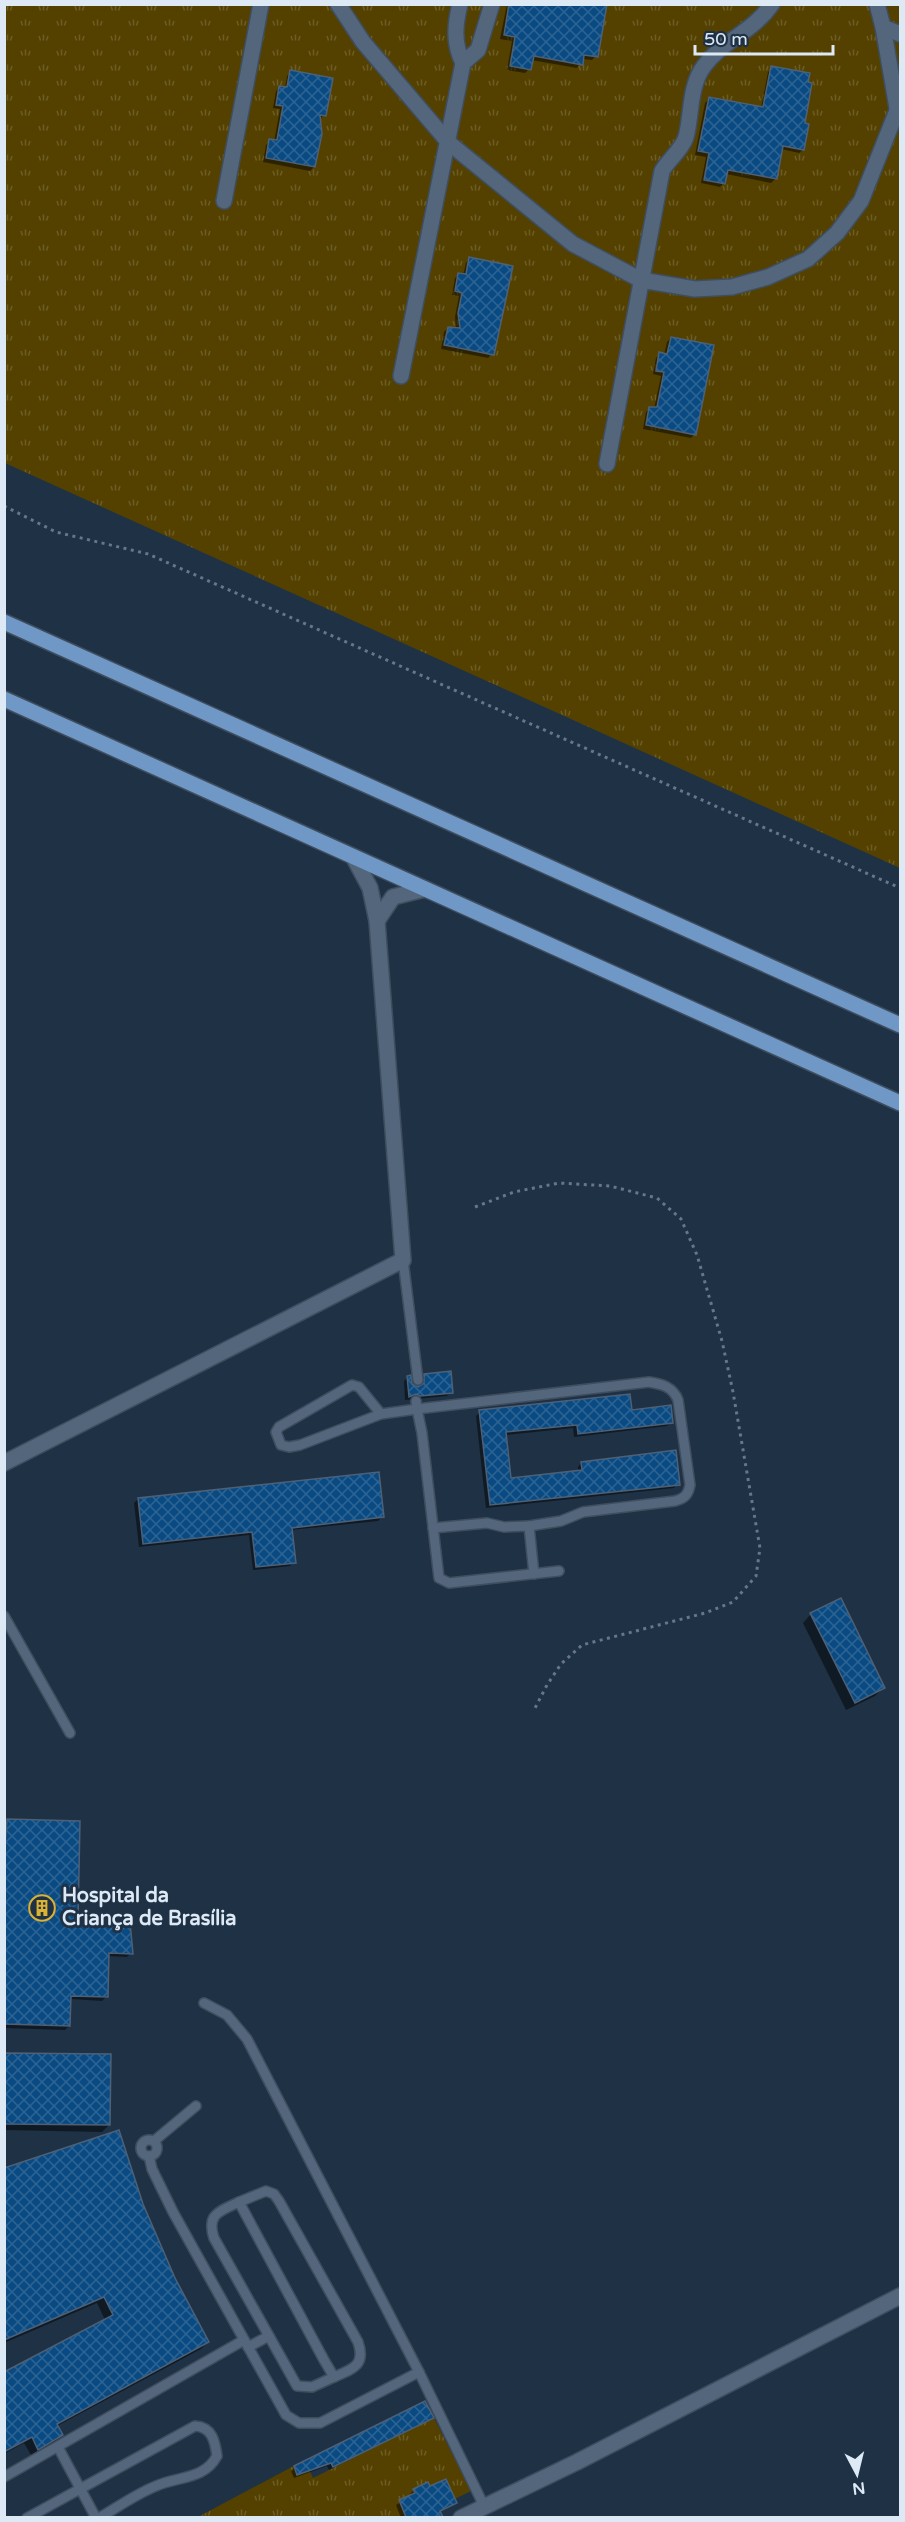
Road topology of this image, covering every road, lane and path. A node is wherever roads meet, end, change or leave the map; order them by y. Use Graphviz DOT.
graph roads {
  1 [pos="261,4"];
  2 [pos="338,4"];
  3 [pos="460,4"];
  4 [pos="492,4"];
  5 [pos="772,4"];
  6 [pos="877,4"];
  7 [pos="884,27"];
  8 [pos="900,34"];
  9 [pos="463,63"];
  10 [pos="899,105"];
  11 [pos="448,143"];
  12 [pos="224,201"];
  13 [pos="641,280"];
  14 [pos="401,376"];
  15 [pos="607,464"];
  16 [pos="4,506"];
  17 [pos="4,622"];
  18 [pos="4,699"];
  19 [pos="354,858"];
  20 [pos="900,888"];
  21 [pos="425,889"];
  22 [pos="377,921"];
  23 [pos="900,1025"];
  24 [pos="900,1103"];
  25 [pos="475,1207"];
  26 [pos="403,1260"];
  27 [pos="418,1380"];
  28 [pos="417,1405"];
  29 [pos="381,1414"];
  30 [pos="4,1463"];
  31 [pos="529,1526"];
  32 [pos="433,1528"];
  33 [pos="559,1572"];
  34 [pos="534,1574"];
  35 [pos="5,1619"];
  36 [pos="534,1710"];
  37 [pos="70,1733"];
  38 [pos="204,2003"];
  39 [pos="196,2106"];
  40 [pos="239,2202"];
  41 [pos="900,2296"];
  42 [pos="269,2336"];
  43 [pos="246,2344"];
  44 [pos="419,2372"];
  45 [pos="334,2377"];
  46 [pos="58,2447"];
  47 [pos="4,2477"];
  48 [pos="82,2487"];
  49 [pos="484,2506"];
  50 [pos="29,2517"];
  51 [pos="98,2517"];
  52 [pos="461,2517"];
  1 -- 12 [label="street"];
  2 -- 11 [label="street"];
  3 -- 9 [label="street"];
  4 -- 9 [label="street"];
  5 -- 13 [label="street"];
  6 -- 7 [label="street"];
  7 -- 8 [label="street"];
  7 -- 10 [label="street"];
  9 -- 11 [label="street"];
  10 -- 13 [label="street"];
  11 -- 13 [label="street"];
  11 -- 14 [label="street"];
  13 -- 15 [label="street"];
  16 -- 20 [label="path"];
  17 -- 23 [label="main road"];
  18 -- 19 [label="main road"];
  19 -- 21 [label="main road"];
  19 -- 22 [label="street"];
  21 -- 22 [label="street"];
  21 -- 24 [label="main road"];
  22 -- 26 [label="street"];
  25 -- 36 [label="path"];
  26 -- 27 [label="lane"];
  26 -- 30 [label="street"];
  28 -- 29 [label="lane"];
  28 -- 31 [label="lane"];
  28 -- 32 [label="lane"];
  29 -- 29 [label="lane"];
  31 -- 32 [label="lane"];
  31 -- 34 [label="lane"];
  32 -- 34 [label="lane"];
  33 -- 34 [label="lane"];
  35 -- 37 [label="lane"];
  38 -- 44 [label="lane"];
  39 -- 43 [label="lane"];
  40 -- 42 [label="lane"];
  40 -- 45 [label="lane"];
  40 -- 45 [label="lane"];
  41 -- 49 [label="street"];
  42 -- 43 [label="lane"];
  42 -- 45 [label="lane"];
  43 -- 44 [label="lane"];
  43 -- 46 [label="lane"];
  44 -- 49 [label="lane"];
  46 -- 47 [label="lane"];
  46 -- 48 [label="lane"];
  48 -- 50 [label="lane"];
  48 -- 51 [label="lane"];
  48 -- 51 [label="lane"];
  49 -- 52 [label="street"];
}
